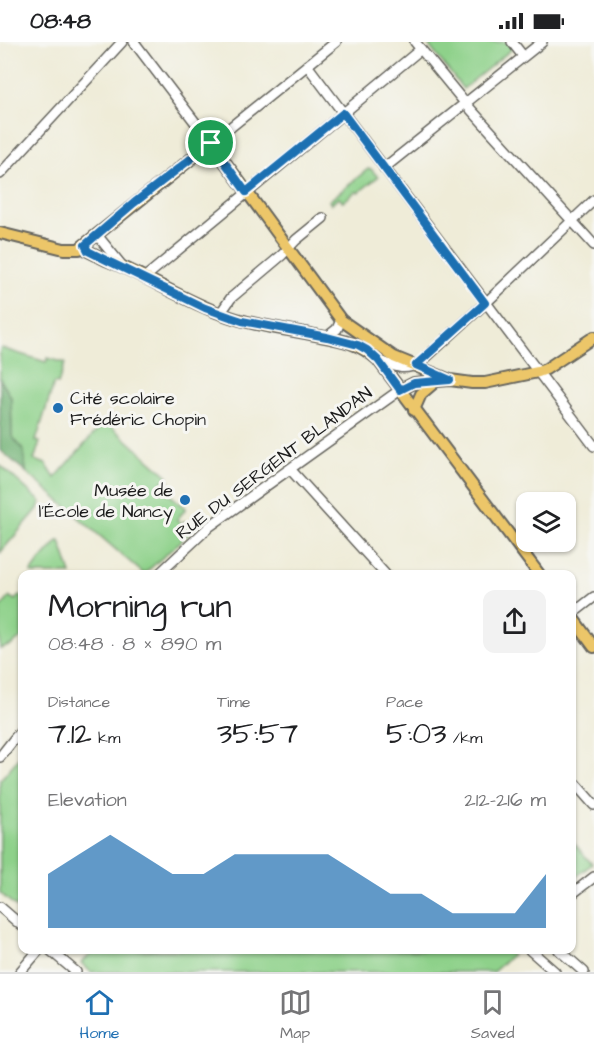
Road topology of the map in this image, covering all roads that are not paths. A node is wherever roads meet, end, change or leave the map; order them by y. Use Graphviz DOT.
graph roads {
  1 [pos="122,42"];
  2 [pos="134,42"];
  3 [pos="336,42"];
  4 [pos="512,42"];
  5 [pos="542,42"];
  6 [pos="418,46"];
  7 [pos="524,57"];
  8 [pos="307,65"];
  9 [pos="465,103"];
  10 [pos="343,113"];
  11 [pos="211,143"];
  12 [pos="384,168"];
  13 [pos="0,174"];
  14 [pos="246,192"];
  15 [pos="594,200"];
  16 [pos="323,218"];
  17 [pos="572,220"];
  18 [pos="4,235"];
  19 [pos="97,235"];
  20 [pos="85,245"];
  21 [pos="594,245"];
  22 [pos="288,248"];
  23 [pos="123,267"];
  24 [pos="144,278"];
  25 [pos="485,303"];
  26 [pos="220,314"];
  27 [pos="341,320"];
  28 [pos="327,337"];
  29 [pos="594,337"];
  30 [pos="378,360"];
  31 [pos="416,365"];
  32 [pos="538,372"];
  33 [pos="450,380"];
  34 [pos="436,381"];
  35 [pos="400,390"];
  36 [pos="414,410"];
  37 [pos="594,446"];
  38 [pos="290,469"];
  39 [pos="163,570"];
  40 [pos="381,570"];
  41 [pos="536,570"];
  42 [pos="594,597"];
  43 [pos="576,613"];
  44 [pos="576,622"];
  45 [pos="594,647"];
  46 [pos="18,733"];
  47 [pos="2,751"];
  48 [pos="576,785"];
  49 [pos="594,805"];
  50 [pos="594,877"];
  51 [pos="576,891"];
  52 [pos="0,907"];
  53 [pos="18,923"];
  54 [pos="36,954"];
  55 [pos="55,954"];
  56 [pos="535,954"];
  57 [pos="564,954"];
  58 [pos="20,972"];
  59 [pos="76,972"];
  60 [pos="555,972"];
  61 [pos="584,972"];
  1 -- 13 [label="street"];
  2 -- 11 [label="street"];
  3 -- 8 [label="street"];
  4 -- 7 [label="street"];
  5 -- 7 [label="street"];
  6 -- 9 [label="street"];
  6 -- 10 [label="street"];
  7 -- 9 [label="street"];
  8 -- 10 [label="street"];
  8 -- 11 [label="street"];
  9 -- 12 [label="street"];
  9 -- 17 [label="street"];
  10 -- 12 [label="street"];
  10 -- 14 [label="street"];
  11 -- 14 [label="main road"];
  11 -- 19 [label="main road"];
  12 -- 25 [label="street"];
  14 -- 22 [label="main road"];
  14 -- 24 [label="street"];
  15 -- 17 [label="street"];
  16 -- 22 [label="street"];
  17 -- 21 [label="street"];
  17 -- 25 [label="street"];
  18 -- 20 [label="main road"];
  19 -- 20 [label="main road"];
  19 -- 23 [label="street"];
  20 -- 23 [label="main road"];
  22 -- 26 [label="street"];
  22 -- 27 [label="main road"];
  23 -- 24 [label="main road"];
  24 -- 26 [label="main road"];
  25 -- 31 [label="street"];
  25 -- 32 [label="street"];
  26 -- 28 [label="main road"];
  27 -- 28 [label="street"];
  27 -- 31 [label="main road"];
  28 -- 30 [label="main road"];
  29 -- 32 [label="main road"];
  30 -- 31 [label="street"];
  30 -- 35 [label="main road"];
  31 -- 33 [label="main road"];
  32 -- 33 [label="main road"];
  32 -- 37 [label="street"];
  33 -- 34 [label="main road"];
  34 -- 35 [label="main road"];
  34 -- 36 [label="main road"];
  35 -- 36 [label="main road"];
  35 -- 38 [label="street, RUE DU SERGENT BLANDAN"];
  36 -- 41 [label="main road"];
  38 -- 39 [label="street, RUE DU SERGENT BLANDAN"];
  38 -- 40 [label="street"];
  42 -- 43 [label="street"];
  44 -- 45 [label="main road"];
  46 -- 47 [label="street"];
  48 -- 49 [label="street"];
  50 -- 51 [label="street"];
  52 -- 53 [label="street"];
  54 -- 58 [label="street"];
  55 -- 59 [label="street"];
  56 -- 60 [label="street"];
  57 -- 61 [label="street"];
}
